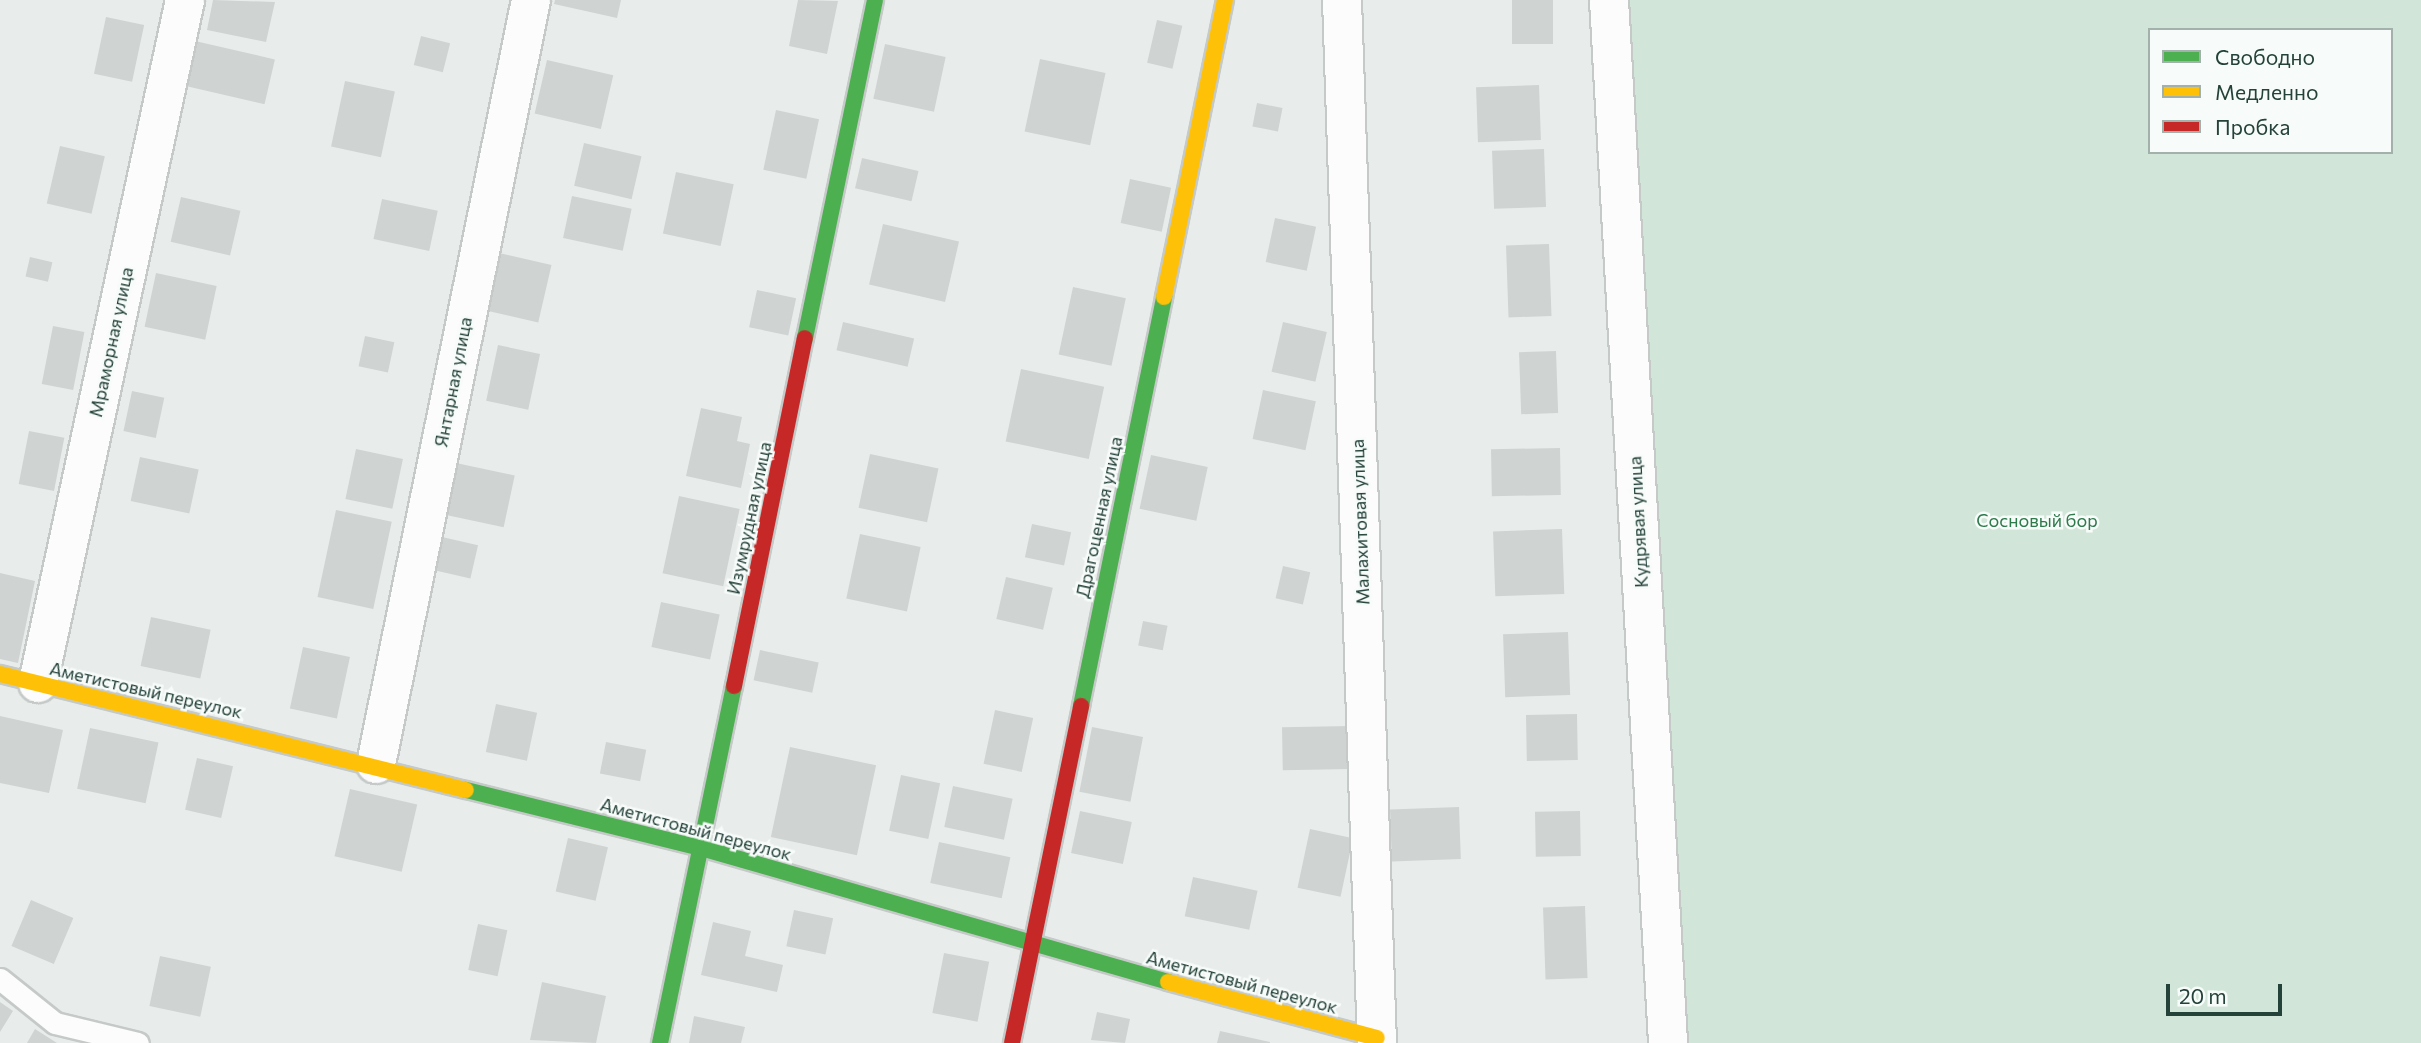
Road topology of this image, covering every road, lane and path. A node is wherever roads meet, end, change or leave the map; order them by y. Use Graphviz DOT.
graph roads {
  1 [pos="185,0"];
  2 [pos="531,0"];
  3 [pos="875,0"];
  4 [pos="1226,0"];
  5 [pos="1342,0"];
  6 [pos="1609,0"];
  7 [pos="0,674"];
  8 [pos="38,684"];
  9 [pos="376,764"];
  10 [pos="701,849"];
  11 [pos="1031,946"];
  12 [pos="0,979"];
  13 [pos="1377,1041"];
  14 [pos="138,1043"];
  15 [pos="660,1043"];
  16 [pos="1012,1043"];
  17 [pos="1668,1043"];
  1 -- 8 [label="street, Мраморная улица"];
  2 -- 9 [label="street, Янтарная улица"];
  3 -- 10 [label="street, Изумрудная улица"];
  4 -- 11 [label="street, Драгоценная улица"];
  5 -- 13 [label="street, Малахитовая улица"];
  6 -- 17 [label="street, Кудрявая улица"];
  7 -- 8 [label="street, Аметистовый переулок"];
  8 -- 9 [label="street, Аметистовый переулок"];
  9 -- 10 [label="street, Аметистовый переулок"];
  10 -- 11 [label="street, Аметистовый переулок"];
  10 -- 15 [label="street, Изумрудная улица"];
  11 -- 13 [label="street, Аметистовый переулок"];
  11 -- 16 [label="street, Драгоценная улица"];
  12 -- 14 [label="lane"];
}
